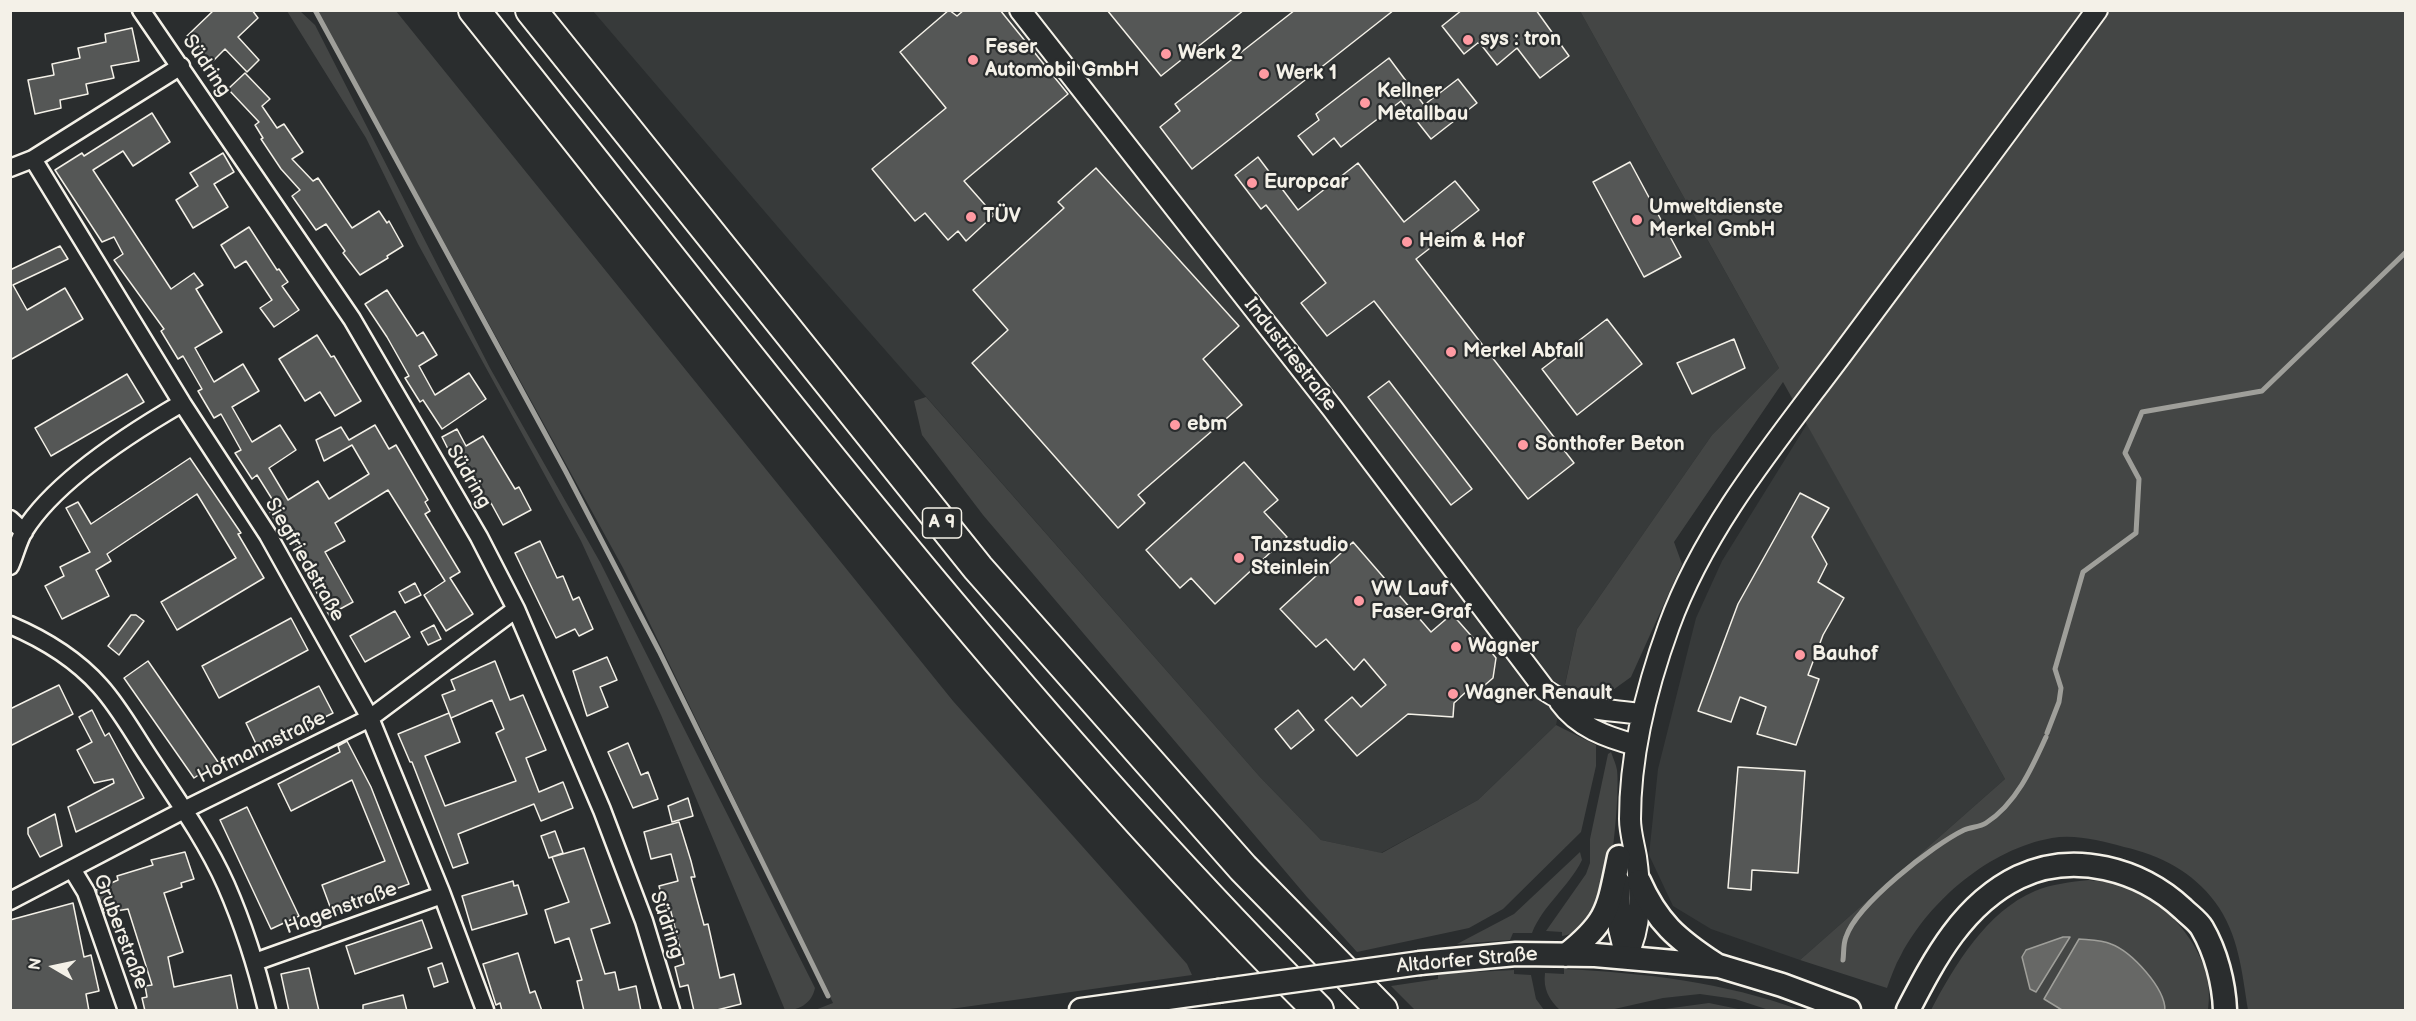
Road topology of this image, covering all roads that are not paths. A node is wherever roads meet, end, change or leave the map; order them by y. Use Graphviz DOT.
graph roads {
  1 [pos="141,10"];
  2 [pos="474,10"];
  3 [pos="531,10"];
  4 [pos="1020,10"];
  5 [pos="2097,10"];
  6 [pos="181,66"];
  7 [pos="33,159"];
  8 [pos="10,168"];
  9 [pos="183,403"];
  10 [pos="10,519"];
  11 [pos="24,532"];
  12 [pos="10,566"];
  13 [pos="516,609"];
  14 [pos="10,625"];
  15 [pos="1558,699"];
  16 [pos="1641,714"];
  17 [pos="370,718"];
  18 [pos="1636,744"];
  19 [pos="184,810"];
  20 [pos="1630,823"];
  21 [pos="1619,857"];
  22 [pos="72,869"];
  23 [pos="1639,880"];
  24 [pos="442,895"];
  25 [pos="10,901"];
  26 [pos="1261,953"];
  27 [pos="1566,955"];
  28 [pos="1626,958"];
  29 [pos="255,962"];
  30 [pos="1719,966"];
  31 [pos="2225,1009"];
  32 [pos="127,1011"];
  33 [pos="267,1011"];
  34 [pos="485,1011"];
  35 [pos="671,1011"];
  36 [pos="1081,1011"];
  37 [pos="1293,1011"];
  38 [pos="1318,1011"];
  39 [pos="1382,1011"];
  40 [pos="1849,1011"];
  41 [pos="1908,1011"];
  1 -- 6 [label="street, Südring"];
  2 -- 26 [label="highway, A 9"];
  3 -- 39 [label="highway, A 9"];
  4 -- 15 [label="street, Industriestraße"];
  5 -- 16 [label="street"];
  6 -- 7 [label="street"];
  6 -- 13 [label="street, Südring"];
  7 -- 8 [label="street"];
  7 -- 9 [label="street, Siegfriedstraße"];
  9 -- 11 [label="street"];
  9 -- 17 [label="street, Siegfriedstraße"];
  10 -- 11 [label="street"];
  11 -- 12 [label="street"];
  13 -- 17 [label="street, Hofmannstraße"];
  13 -- 35 [label="street, Südring"];
  14 -- 19 [label="street"];
  15 -- 16 [label="street, Industriestraße"];
  15 -- 18 [label="street, Industriestraße"];
  16 -- 18 [label="street"];
  17 -- 19 [label="street, Hofmannstraße"];
  17 -- 24 [label="street, Siegfriedstraße"];
  18 -- 20 [label="street"];
  19 -- 22 [label="street, Hofmannstraße"];
  19 -- 29 [label="street"];
  20 -- 21 [label="street"];
  20 -- 23 [label="street"];
  21 -- 27 [label="main road"];
  21 -- 28 [label="street"];
  22 -- 25 [label="street, Hofmannstraße"];
  22 -- 32 [label="street, Gruberstraße"];
  23 -- 28 [label="street"];
  23 -- 30 [label="main road"];
  24 -- 29 [label="street, Hagenstraße"];
  24 -- 34 [label="street, Siegfriedstraße"];
  26 -- 37 [label="highway"];
  26 -- 38 [label="highway, A 9"];
  27 -- 28 [label="main road, Altdorfer Straße"];
  27 -- 36 [label="main road, Altdorfer Straße, bridge"];
  28 -- 30 [label="main road, Altdorfer Straße"];
  29 -- 33 [label="street"];
  30 -- 40 [label="main road, Altdorfer Straße"];
  31 -- 41 [label="main road"];
}
